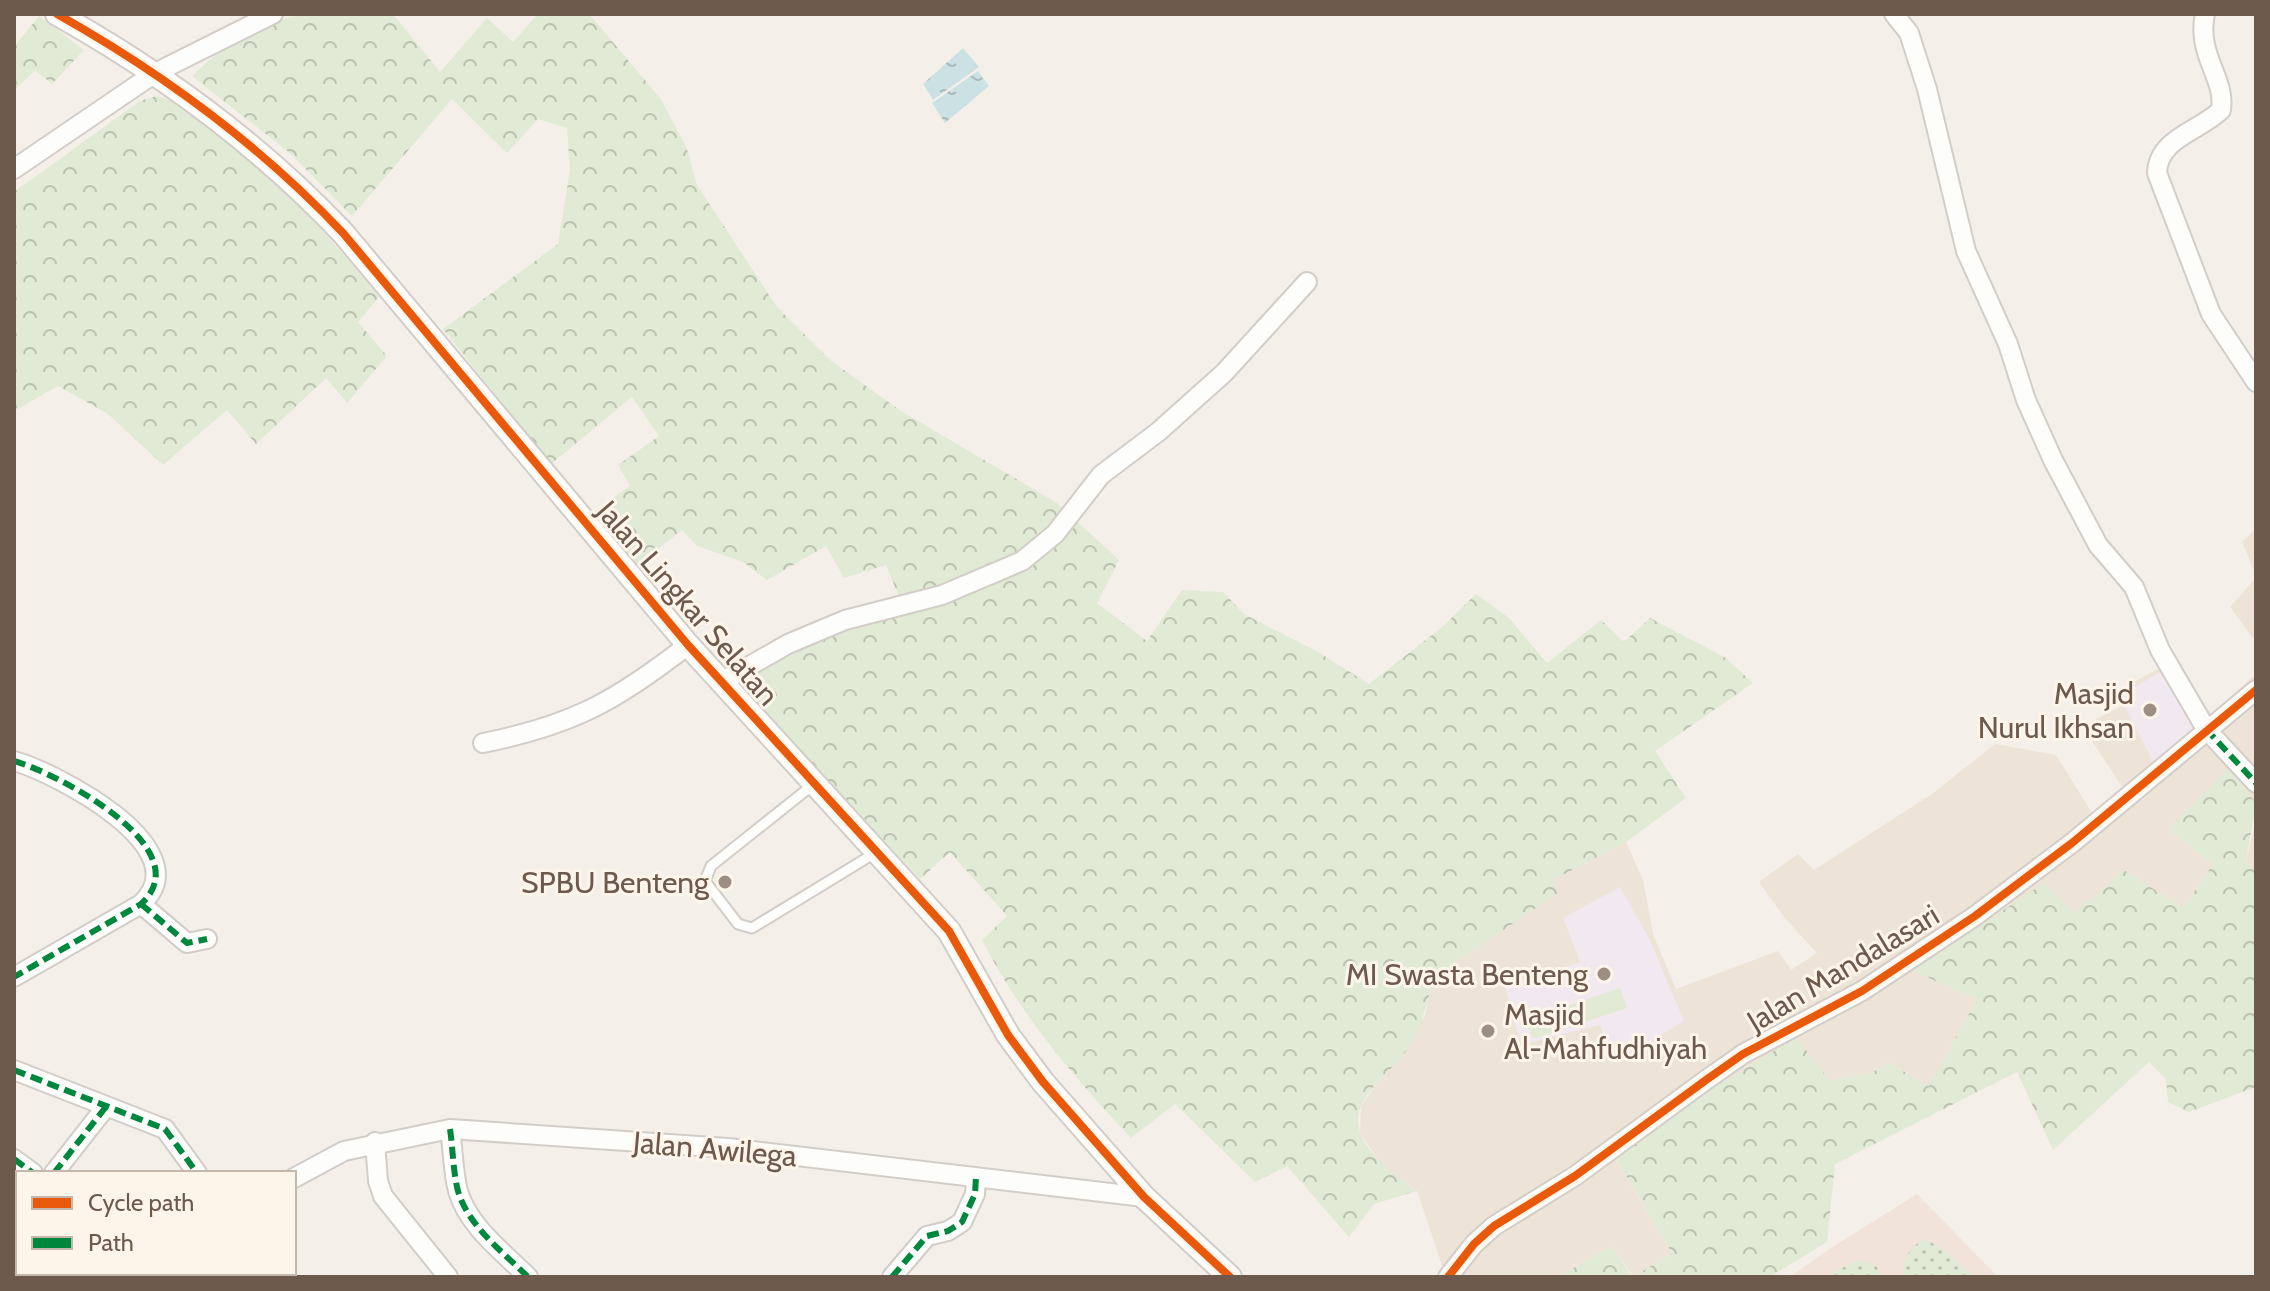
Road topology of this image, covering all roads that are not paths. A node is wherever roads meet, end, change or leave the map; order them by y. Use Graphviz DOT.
graph roads {
  1 [pos="57,14"];
  2 [pos="273,14"];
  3 [pos="1894,14"];
  4 [pos="2205,14"];
  5 [pos="155,73"];
  6 [pos="14,169"];
  7 [pos="1307,282"];
  8 [pos="2256,382"];
  9 [pos="688,645"];
  10 [pos="723,681"];
  11 [pos="2256,690"];
  12 [pos="2206,729"];
  13 [pos="483,743"];
  14 [pos="14,761"];
  15 [pos="816,783"];
  16 [pos="2256,783"];
  17 [pos="878,851"];
  18 [pos="141,904"];
  19 [pos="207,939"];
  20 [pos="14,977"];
  21 [pos="14,1070"];
  22 [pos="105,1108"];
  23 [pos="450,1129"];
  24 [pos="375,1142"];
  25 [pos="14,1159"];
  26 [pos="30,1171"];
  27 [pos="56,1171"];
  28 [pos="196,1171"];
  29 [pos="296,1177"];
  30 [pos="976,1177"];
  31 [pos="1144,1197"];
  32 [pos="448,1277"];
  33 [pos="528,1277"];
  34 [pos="892,1277"];
  35 [pos="1230,1277"];
  36 [pos="1448,1277"];
  1 -- 5 [label="street, Jalan Lingkar Selatan"];
  2 -- 5 [label="street"];
  3 -- 12 [label="street"];
  4 -- 8 [label="street"];
  5 -- 6 [label="street"];
  5 -- 9 [label="street, Jalan Lingkar Selatan"];
  7 -- 10 [label="street"];
  9 -- 10 [label="street, Jalan Lingkar Selatan"];
  9 -- 13 [label="street"];
  10 -- 15 [label="street, Jalan Lingkar Selatan"];
  11 -- 12 [label="street, Jalan Mandalasari"];
  12 -- 16 [label="street"];
  12 -- 36 [label="street, Jalan Mandalasari"];
  14 -- 18 [label="street"];
  15 -- 17 [label="street, Jalan Lingkar Selatan"];
  15 -- 17 [label="lane"];
  17 -- 31 [label="street, Jalan Lingkar Selatan"];
  18 -- 19 [label="street"];
  18 -- 20 [label="street"];
  21 -- 22 [label="street"];
  22 -- 27 [label="street"];
  22 -- 28 [label="street"];
  23 -- 24 [label="street, Jalan Awilega"];
  23 -- 30 [label="street, Jalan Awilega"];
  23 -- 33 [label="street"];
  24 -- 29 [label="street, Jalan Awilega"];
  24 -- 32 [label="street"];
  25 -- 26 [label="street"];
  30 -- 31 [label="street, Jalan Awilega"];
  30 -- 34 [label="street"];
  31 -- 35 [label="street, Jalan Lingkar Selatan"];
}
